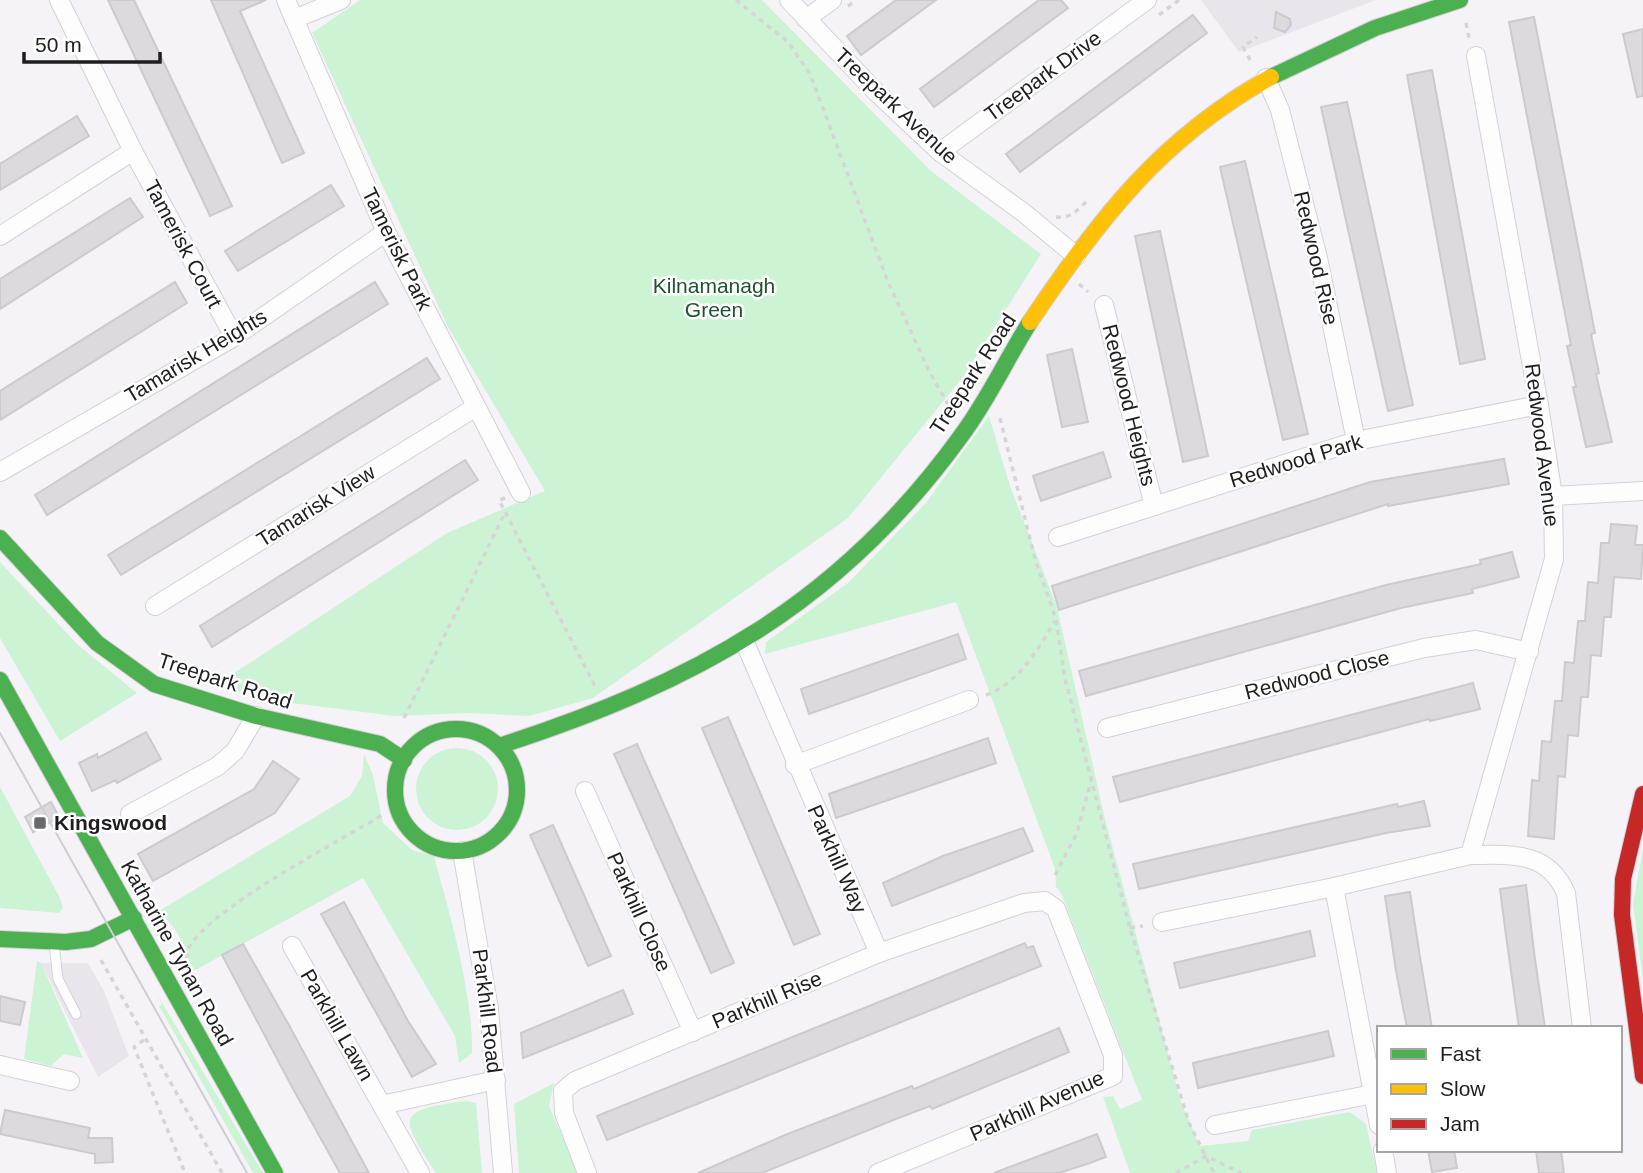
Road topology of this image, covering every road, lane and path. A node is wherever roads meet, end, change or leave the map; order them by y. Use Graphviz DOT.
graph roads {
  1 [pos="59,0"];
  2 [pos="286,0"];
  3 [pos="341,0"];
  4 [pos="736,0"];
  5 [pos="789,0"];
  6 [pos="856,0"];
  7 [pos="1179,0"];
  8 [pos="1460,0"];
  9 [pos="839,3"];
  10 [pos="1439,3"];
  11 [pos="1149,7"];
  12 [pos="294,19"];
  13 [pos="806,19"];
  14 [pos="1466,23"];
  15 [pos="1257,37"];
  16 [pos="1469,38"];
  17 [pos="1476,56"];
  18 [pos="1250,60"];
  19 [pos="1266,78"];
  20 [pos="133,151"];
  21 [pos="940,152"];
  22 [pos="1087,201"];
  23 [pos="1053,217"];
  24 [pos="386,232"];
  25 [pos="0,236"];
  26 [pos="1076,256"];
  27 [pos="1077,283"];
  28 [pos="1088,292"];
  29 [pos="1104,305"];
  30 [pos="234,337"];
  31 [pos="992,389"];
  32 [pos="948,404"];
  33 [pos="1539,405"];
  34 [pos="476,407"];
  35 [pos="1356,441"];
  36 [pos="0,472"];
  37 [pos="1643,491"];
  38 [pos="521,493"];
  39 [pos="1553,496"];
  40 [pos="1154,506"];
  41 [pos="505,513"];
  42 [pos="1050,537"];
  43 [pos="0,538"];
  44 [pos="1031,542"];
  45 [pos="155,606"];
  46 [pos="1056,619"];
  47 [pos="745,643"];
  48 [pos="1529,652"];
  49 [pos="0,680"];
  50 [pos="601,698"];
  51 [pos="978,698"];
  52 [pos="257,716"];
  53 [pos="404,718"];
  54 [pos="1100,732"];
  55 [pos="1081,739"];
  56 [pos="499,746"];
  57 [pos="404,760"];
  58 [pos="795,765"];
  59 [pos="1092,779"];
  60 [pos="585,792"];
  61 [pos="1643,794"];
  62 [pos="130,814"];
  63 [pos="384,814"];
  64 [pos="463,850"];
  65 [pos="1470,855"];
  66 [pos="1055,875"];
  67 [pos="1334,887"];
  68 [pos="1056,909"];
  69 [pos="134,918"];
  70 [pos="1162,922"];
  71 [pos="1143,926"];
  72 [pos="1130,928"];
  73 [pos="0,939"];
  74 [pos="54,942"];
  75 [pos="292,946"];
  76 [pos="879,953"];
  77 [pos="101,960"];
  78 [pos="187,968"];
  79 [pos="76,1014"];
  80 [pos="1582,1026"];
  81 [pos="693,1032"];
  82 [pos="145,1039"];
  83 [pos="0,1066"];
  84 [pos="1643,1076"];
  85 [pos="496,1080"];
  86 [pos="70,1081"];
  87 [pos="1373,1094"];
  88 [pos="382,1105"];
  89 [pos="1377,1115"];
  90 [pos="1215,1125"];
  91 [pos="1383,1152"];
  92 [pos="1206,1156"];
  93 [pos="185,1173"];
  94 [pos="222,1173"];
  95 [pos="275,1173"];
  96 [pos="420,1173"];
  97 [pos="503,1173"];
  98 [pos="587,1173"];
  99 [pos="878,1173"];
  100 [pos="1176,1173"];
  101 [pos="1214,1173"];
  102 [pos="1241,1173"];
  103 [pos="1387,1173"];
  1 -- 20 [label="street, Tamerisk Court"];
  2 -- 12 [label="street, Tamerisk Park"];
  3 -- 12 [label="street"];
  4 -- 32 [label="path"];
  5 -- 13 [label="street, Treepark Avenue"];
  6 -- 9 [label="path"];
  7 -- 11 [label="path"];
  8 -- 10 [label="street, Treepark Road"];
  9 -- 13 [label="street"];
  10 -- 19 [label="street, Treepark Road"];
  11 -- 21 [label="street, Treepark Drive"];
  12 -- 24 [label="street, Tamerisk Park"];
  13 -- 21 [label="street, Treepark Avenue"];
  14 -- 16 [label="path"];
  15 -- 18 [label="path"];
  17 -- 33 [label="street, Redwood Avenue"];
  19 -- 26 [label="street, Treepark Road"];
  19 -- 35 [label="street, Redwood Rise"];
  20 -- 25 [label="street"];
  20 -- 30 [label="street, Tamerisk Court"];
  21 -- 26 [label="street, Treepark Avenue"];
  22 -- 23 [label="path"];
  24 -- 30 [label="street, Tamarisk Heights"];
  24 -- 34 [label="street, Tamerisk Park"];
  26 -- 31 [label="street, Treepark Road"];
  27 -- 28 [label="path"];
  29 -- 40 [label="street, Redwood Heights"];
  30 -- 36 [label="street, Tamarisk Heights"];
  31 -- 44 [label="path"];
  31 -- 47 [label="street, Treepark Road"];
  33 -- 35 [label="street, Redwood Park"];
  33 -- 39 [label="street, Redwood Avenue"];
  34 -- 38 [label="street, Tamerisk Park"];
  34 -- 45 [label="street, Tamarisk View"];
  35 -- 40 [label="street, Redwood Park"];
  37 -- 39 [label="street"];
  38 -- 41 [label="path"];
  39 -- 48 [label="street, Redwood Avenue"];
  40 -- 42 [label="street, Redwood Park"];
  41 -- 50 [label="path"];
  41 -- 53 [label="path"];
  42 -- 44 [label="path"];
  43 -- 52 [label="street, Treepark Road"];
  44 -- 46 [label="path"];
  46 -- 51 [label="path"];
  46 -- 55 [label="path"];
  47 -- 56 [label="street, Treepark Road"];
  47 -- 58 [label="street, Parkhill Way"];
  48 -- 54 [label="street, Redwood Close"];
  48 -- 65 [label="street, Redwood Avenue"];
  49 -- 69 [label="street, Katharine Tynan Road"];
  51 -- 58 [label="street"];
  52 -- 57 [label="street, Treepark Road"];
  52 -- 62 [label="street"];
  54 -- 55 [label="path"];
  55 -- 59 [label="path"];
  56 -- 57 [label="street"];
  56 -- 64 [label="street"];
  57 -- 64 [label="street"];
  58 -- 76 [label="street, Parkhill Way"];
  59 -- 66 [label="path"];
  59 -- 72 [label="path"];
  60 -- 81 [label="street, Parkhill Close"];
  61 -- 84 [label="street"];
  63 -- 78 [label="path"];
  64 -- 85 [label="street, Parkhill Road"];
  65 -- 67 [label="street"];
  65 -- 80 [label="street"];
  67 -- 70 [label="street"];
  67 -- 87 [label="street"];
  68 -- 76 [label="street, Parkhill Rise"];
  68 -- 99 [label="street, Parkhill Avenue"];
  69 -- 74 [label="street"];
  69 -- 95 [label="street, Katharine Tynan Road"];
  71 -- 72 [label="path"];
  72 -- 92 [label="path"];
  73 -- 74 [label="street"];
  74 -- 79 [label="lane"];
  75 -- 88 [label="street, Parkhill Lawn"];
  76 -- 81 [label="street, Parkhill Rise"];
  77 -- 82 [label="path"];
  81 -- 98 [label="street, Parkhill Rise"];
  82 -- 93 [label="path"];
  82 -- 94 [label="path"];
  83 -- 86 [label="street"];
  85 -- 88 [label="street, Parkhill Lawn"];
  85 -- 97 [label="street, Parkhill Road"];
  87 -- 89 [label="street"];
  87 -- 90 [label="street"];
  88 -- 96 [label="street, Parkhill Lawn"];
  91 -- 103 [label="street"];
  92 -- 100 [label="path"];
  92 -- 101 [label="path"];
  92 -- 102 [label="path"];
}
